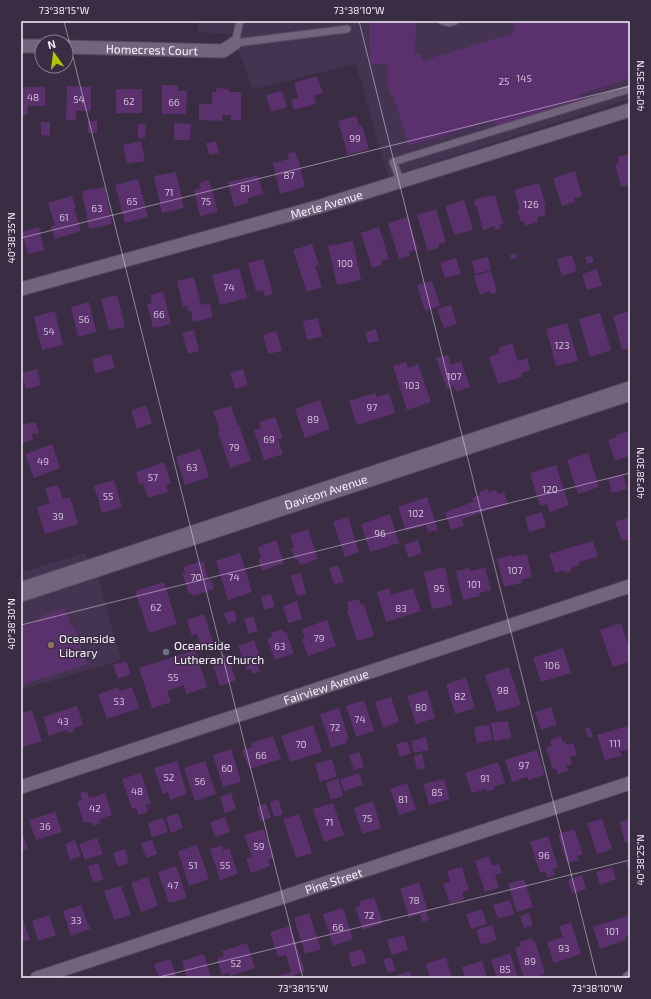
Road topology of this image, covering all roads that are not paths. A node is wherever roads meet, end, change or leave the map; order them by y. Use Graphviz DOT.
graph roads {
  1 [pos="240,21"];
  2 [pos="442,21"];
  3 [pos="456,21"];
  4 [pos="347,29"];
  5 [pos="235,43"];
  6 [pos="21,46"];
  7 [pos="34,46"];
  8 [pos="74,47"];
  9 [pos="630,89"];
  10 [pos="630,110"];
  11 [pos="401,182"];
  12 [pos="21,289"];
  13 [pos="630,391"];
  14 [pos="630,586"];
  15 [pos="21,592"];
  16 [pos="630,783"];
  17 [pos="21,787"];
  18 [pos="37,978"];
  1 -- 5 [label="lane"];
  2 -- 3 [label="lane"];
  4 -- 5 [label="lane"];
  5 -- 8 [label="street, Homecrest Court"];
  6 -- 7 [label="street"];
  9 -- 11 [label="lane"];
  10 -- 11 [label="street, Merle Avenue"];
  11 -- 12 [label="street, Merle Avenue"];
  13 -- 15 [label="main road, Davison Avenue"];
  14 -- 17 [label="street, Fairview Avenue"];
  16 -- 18 [label="street, Pine Street"];
}
